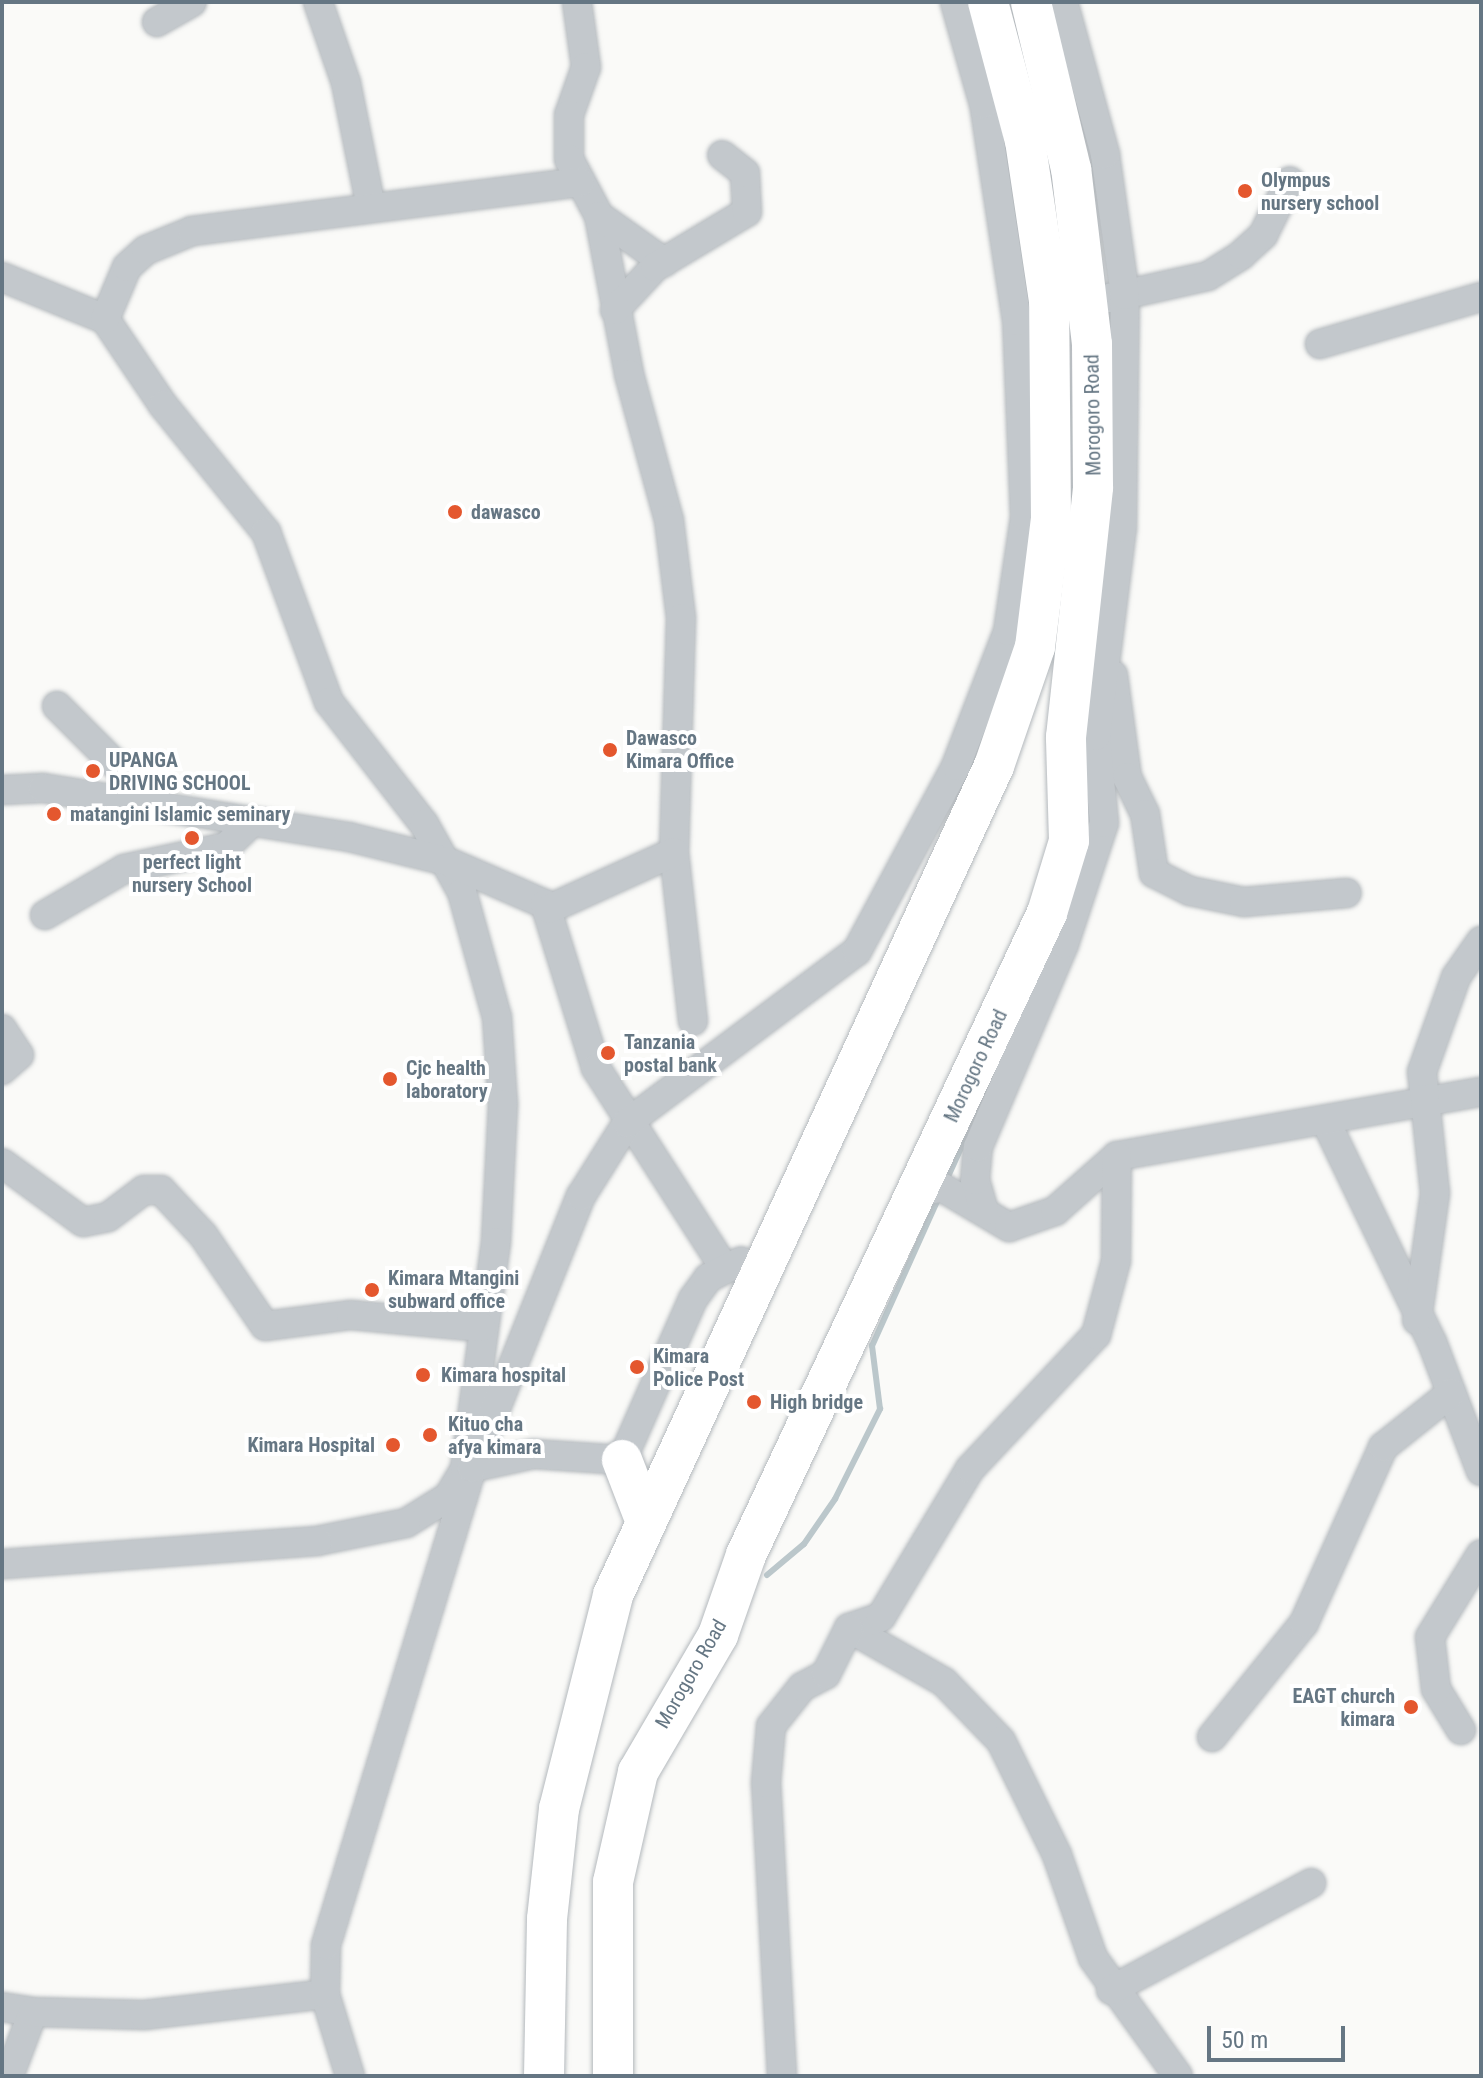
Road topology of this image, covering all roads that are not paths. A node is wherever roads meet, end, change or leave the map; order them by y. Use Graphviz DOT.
graph roads {
  1 [pos="192,2"];
  2 [pos="318,2"];
  3 [pos="577,2"];
  4 [pos="955,2"];
  5 [pos="988,2"];
  6 [pos="1031,2"];
  7 [pos="1063,2"];
  8 [pos="157,22"];
  9 [pos="722,155"];
  10 [pos="1290,181"];
  11 [pos="580,182"];
  12 [pos="371,207"];
  13 [pos="599,216"];
  14 [pos="664,262"];
  15 [pos="2,277"];
  16 [pos="1107,296"];
  17 [pos="1481,297"];
  18 [pos="615,310"];
  19 [pos="105,319"];
  20 [pos="1320,344"];
  21 [pos="1107,628"];
  22 [pos="57,706"];
  23 [pos="2,790"];
  24 [pos="142,803"];
  25 [pos="250,824"];
  26 [pos="674,852"];
  27 [pos="446,861"];
  28 [pos="1347,893"];
  29 [pos="549,909"];
  30 [pos="45,915"];
  31 [pos="1481,941"];
  32 [pos="693,1021"];
  33 [pos="2,1029"];
  34 [pos="2,1070"];
  35 [pos="1481,1092"];
  36 [pos="1422,1102"];
  37 [pos="1326,1122"];
  38 [pos="627,1123"];
  39 [pos="1117,1156"];
  40 [pos="2,1163"];
  41 [pos="917,1191"];
  42 [pos="984,1211"];
  43 [pos="765,1254"];
  44 [pos="724,1267"];
  45 [pos="1417,1320"];
  46 [pos="481,1327"];
  47 [pos="1451,1393"];
  48 [pos="622,1460"];
  49 [pos="469,1468"];
  50 [pos="1481,1471"];
  51 [pos="644,1517"];
  52 [pos="1481,1554"];
  53 [pos="2,1564"];
  54 [pos="849,1628"];
  55 [pos="1461,1730"];
  56 [pos="1212,1737"];
  57 [pos="1311,1883"];
  58 [pos="1111,1990"];
  59 [pos="325,1994"];
  60 [pos="2,2007"];
  61 [pos="33,2012"];
  62 [pos="9,2076"];
  63 [pos="350,2076"];
  64 [pos="544,2076"];
  65 [pos="613,2076"];
  66 [pos="782,2076"];
  67 [pos="1178,2076"];
  1 -- 8 [label="street"];
  2 -- 12 [label="street"];
  3 -- 11 [label="street"];
  4 -- 38 [label="street"];
  5 -- 43 [label="highway, Morogoro Road"];
  6 -- 16 [label="highway, Morogoro Road"];
  7 -- 16 [label="street"];
  9 -- 14 [label="street"];
  10 -- 16 [label="street"];
  11 -- 12 [label="street"];
  11 -- 13 [label="street"];
  12 -- 19 [label="street"];
  13 -- 14 [label="street"];
  13 -- 18 [label="street"];
  14 -- 18 [label="street"];
  15 -- 19 [label="street"];
  16 -- 21 [label="street"];
  16 -- 41 [label="highway, Morogoro Road"];
  17 -- 20 [label="street"];
  18 -- 26 [label="street"];
  19 -- 27 [label="street"];
  21 -- 28 [label="street"];
  21 -- 42 [label="street"];
  22 -- 24 [label="street"];
  23 -- 24 [label="street"];
  24 -- 25 [label="street"];
  25 -- 27 [label="street"];
  25 -- 30 [label="street"];
  26 -- 29 [label="street"];
  26 -- 32 [label="street"];
  27 -- 29 [label="street"];
  27 -- 46 [label="street"];
  29 -- 38 [label="street"];
  31 -- 36 [label="street"];
  33 -- 34 [label="street"];
  35 -- 36 [label="street"];
  36 -- 37 [label="street"];
  36 -- 45 [label="street"];
  37 -- 39 [label="street"];
  37 -- 45 [label="street"];
  38 -- 44 [label="street"];
  38 -- 49 [label="street"];
  39 -- 42 [label="street"];
  39 -- 54 [label="street"];
  40 -- 46 [label="street"];
  41 -- 42 [label="street"];
  41 -- 65 [label="highway, Morogoro Road"];
  43 -- 44 [label="street"];
  43 -- 51 [label="highway, Morogoro Road"];
  44 -- 48 [label="street"];
  45 -- 47 [label="street"];
  46 -- 49 [label="street"];
  47 -- 50 [label="street"];
  47 -- 56 [label="street"];
  48 -- 49 [label="street"];
  48 -- 51 [label="highway"];
  49 -- 53 [label="street"];
  49 -- 59 [label="street"];
  51 -- 64 [label="highway, Morogoro Road"];
  52 -- 55 [label="street"];
  54 -- 58 [label="street"];
  54 -- 66 [label="street"];
  57 -- 58 [label="street"];
  58 -- 67 [label="street"];
  59 -- 61 [label="street"];
  59 -- 63 [label="street"];
  60 -- 61 [label="street"];
  61 -- 62 [label="street"];
}
